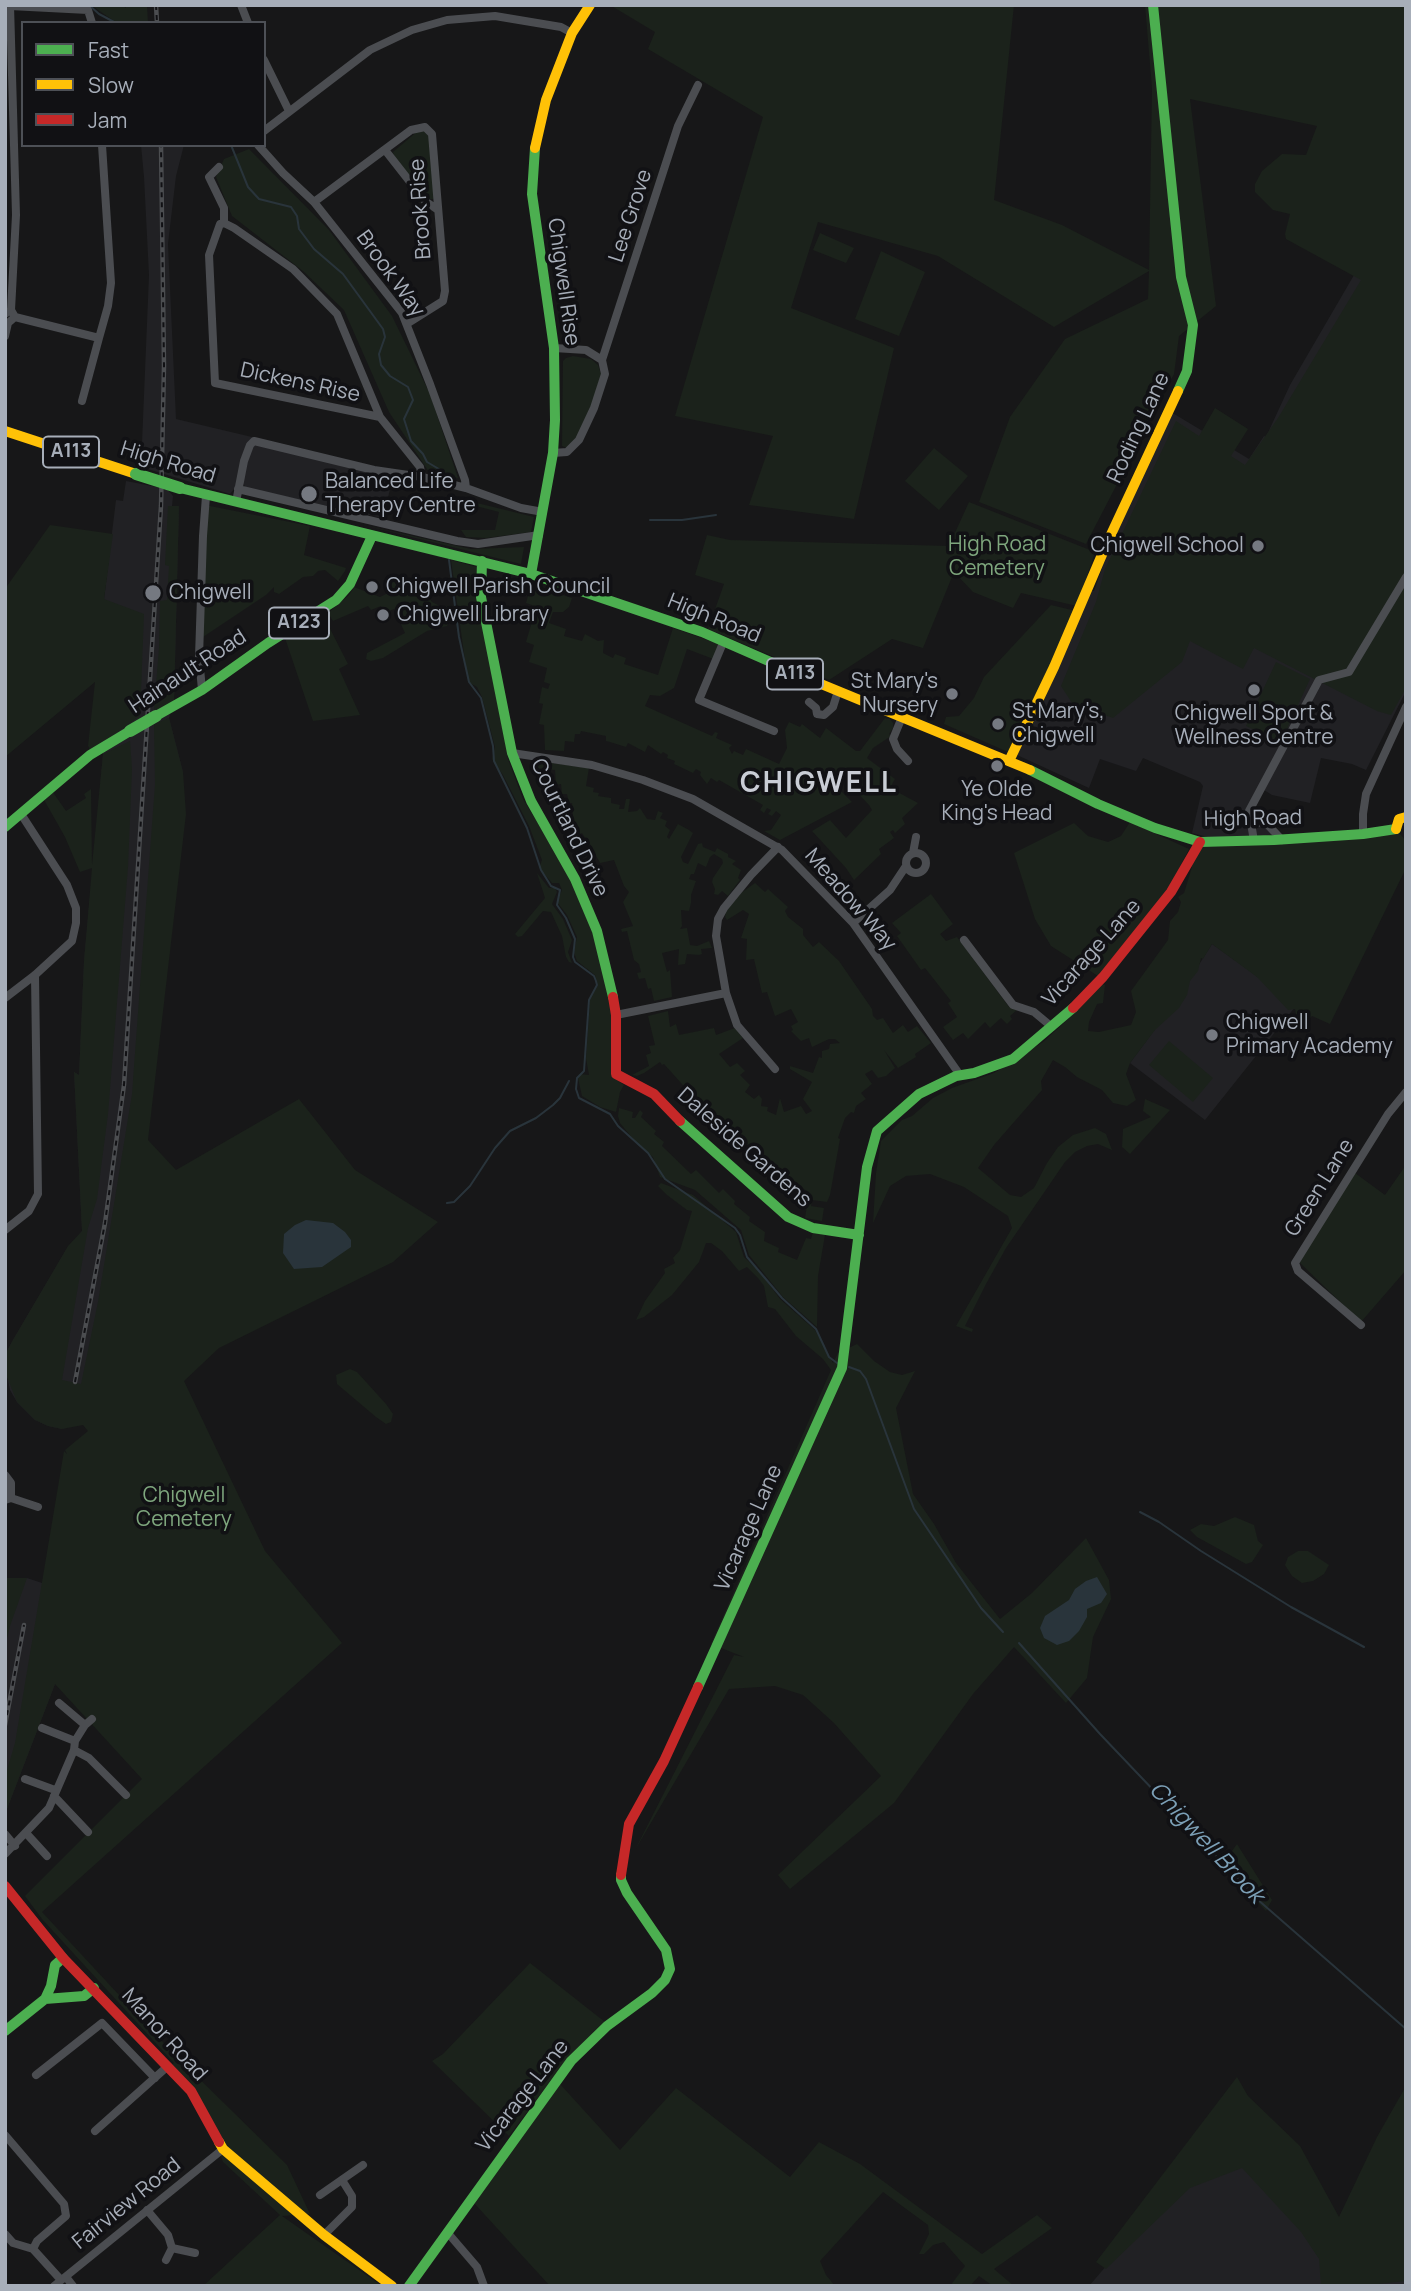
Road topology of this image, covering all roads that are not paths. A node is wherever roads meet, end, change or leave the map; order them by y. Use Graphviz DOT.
graph roads {
  1 [pos="590,5"];
  2 [pos="1153,5"];
  3 [pos="10,6"];
  4 [pos="91,21"];
  5 [pos="8,23"];
  6 [pos="572,33"];
  7 [pos="266,64"];
  8 [pos="698,85"];
  9 [pos="289,111"];
  10 [pos="266,129"];
  11 [pos="102,147"];
  12 [pos="260,147"];
  13 [pos="385,149"];
  14 [pos="219,167"];
  15 [pos="314,202"];
  16 [pos="438,210"];
  17 [pos="222,224"];
  18 [pos="9,261"];
  19 [pos="9,317"];
  20 [pos="408,323"];
  21 [pos="5,336"];
  22 [pos="99,338"];
  23 [pos="554,348"];
  24 [pos="602,360"];
  25 [pos="82,401"];
  26 [pos="380,417"];
  27 [pos="5,431"];
  28 [pos="553,453"];
  29 [pos="422,477"];
  30 [pos="466,488"];
  31 [pos="206,496"];
  32 [pos="237,496"];
  33 [pos="543,512"];
  34 [pos="347,522"];
  35 [pos="539,535"];
  36 [pos="372,536"];
  37 [pos="482,561"];
  38 [pos="531,574"];
  39 [pos="1406,577"];
  40 [pos="723,643"];
  41 [pos="202,690"];
  42 [pos="838,691"];
  43 [pos="809,702"];
  44 [pos="1406,707"];
  45 [pos="902,717"];
  46 [pos="774,731"];
  47 [pos="512,753"];
  48 [pos="908,761"];
  49 [pos="1009,761"];
  50 [pos="21,814"];
  51 [pos="1406,817"];
  52 [pos="1251,821"];
  53 [pos="5,827"];
  54 [pos="1401,833"];
  55 [pos="1363,834"];
  56 [pos="916,837"];
  57 [pos="1282,840"];
  58 [pos="1254,841"];
  59 [pos="1200,842"];
  60 [pos="778,847"];
  61 [pos="913,853"];
  62 [pos="906,866"];
  63 [pos="853,923"];
  64 [pos="964,940"];
  65 [pos="35,975"];
  66 [pos="726,993"];
  67 [pos="5,998"];
  68 [pos="616,1015"];
  69 [pos="1052,1027"];
  70 [pos="615,1069"];
  71 [pos="775,1069"];
  72 [pos="960,1075"];
  73 [pos="1406,1092"];
  74 [pos="5,1230"];
  75 [pos="859,1235"];
  76 [pos="1361,1325"];
  77 [pos="5,1475"];
  78 [pos="8,1499"];
  79 [pos="37,1507"];
  80 [pos="59,1703"];
  81 [pos="42,1728"];
  82 [pos="75,1745"];
  83 [pos="25,1779"];
  84 [pos="55,1793"];
  85 [pos="126,1794"];
  86 [pos="88,1832"];
  87 [pos="26,1833"];
  88 [pos="5,1834"];
  89 [pos="15,1846"];
  90 [pos="5,1854"];
  91 [pos="47,1856"];
  92 [pos="7,1891"];
  93 [pos="63,1958"];
  94 [pos="94,1988"];
  95 [pos="45,1999"];
  96 [pos="5,2031"];
  97 [pos="168,2066"];
  98 [pos="36,2075"];
  99 [pos="155,2078"];
  100 [pos="95,2131"];
  101 [pos="5,2135"];
  102 [pos="223,2148"];
  103 [pos="363,2165"];
  104 [pos="342,2180"];
  105 [pos="320,2196"];
  106 [pos="147,2210"];
  107 [pos="447,2232"];
  108 [pos="5,2234"];
  109 [pos="324,2235"];
  110 [pos="173,2248"];
  111 [pos="33,2249"];
  112 [pos="195,2253"];
  113 [pos="166,2260"];
  114 [pos="423,2269"];
  115 [pos="60,2281"];
  116 [pos="73,2286"];
  117 [pos="392,2286"];
  118 [pos="409,2286"];
  119 [pos="418,2286"];
  120 [pos="484,2286"];
  1 -- 6 [label="street, Chigwell Rise"];
  2 -- 49 [label="street, Roding Lane"];
  3 -- 4 [label="street"];
  3 -- 5 [label="street"];
  5 -- 18 [label="street"];
  6 -- 9 [label="street"];
  6 -- 23 [label="street, Chigwell Rise"];
  7 -- 9 [label="street"];
  8 -- 24 [label="street, Lee Grove"];
  9 -- 10 [label="street"];
  11 -- 22 [label="street"];
  12 -- 15 [label="street, Brook Way"];
  13 -- 15 [label="street, Brook Rise"];
  13 -- 16 [label="street"];
  13 -- 16 [label="street, Brook Rise"];
  14 -- 17 [label="street"];
  15 -- 20 [label="street, Brook Way"];
  16 -- 20 [label="street, Brook Rise"];
  17 -- 26 [label="street"];
  17 -- 26 [label="street, Dickens Rise"];
  18 -- 19 [label="street"];
  19 -- 21 [label="street"];
  19 -- 22 [label="street"];
  20 -- 30 [label="street, Brook Way"];
  22 -- 25 [label="street"];
  23 -- 24 [label="street"];
  23 -- 28 [label="street, Chigwell Rise"];
  24 -- 28 [label="street, Lee Grove"];
  26 -- 29 [label="street, Dickens Rise"];
  27 -- 31 [label="street, High Road / A113, bridge"];
  28 -- 33 [label="street, Chigwell Rise"];
  29 -- 30 [label="street"];
  29 -- 32 [label="street"];
  30 -- 33 [label="street"];
  31 -- 32 [label="street, High Road / A113"];
  31 -- 41 [label="street"];
  32 -- 34 [label="street, High Road / A113"];
  33 -- 35 [label="street, Chigwell Rise"];
  34 -- 35 [label="street"];
  34 -- 36 [label="street, High Road / A113"];
  35 -- 38 [label="street, Chigwell Rise"];
  36 -- 37 [label="street, High Road / A113"];
  36 -- 41 [label="street, Hainault Road / A123"];
  37 -- 38 [label="street, High Road / A113"];
  37 -- 47 [label="street, Courtland Drive"];
  38 -- 40 [label="street, High Road / A113"];
  39 -- 52 [label="street"];
  40 -- 42 [label="street, High Road / A113"];
  40 -- 46 [label="street"];
  41 -- 50 [label="street, Hainault Road / A123, bridge"];
  42 -- 43 [label="street"];
  42 -- 45 [label="street, High Road / A113"];
  44 -- 55 [label="street"];
  45 -- 48 [label="street"];
  45 -- 49 [label="street, High Road / A113"];
  47 -- 60 [label="street, Meadow Way"];
  47 -- 68 [label="street, Courtland Drive"];
  49 -- 59 [label="street, High Road / A113"];
  50 -- 53 [label="street, Hainault Road / A123"];
  50 -- 65 [label="street"];
  51 -- 54 [label="street, High Road / A113"];
  52 -- 57 [label="street"];
  52 -- 58 [label="street"];
  54 -- 55 [label="street, High Road / A113"];
  55 -- 57 [label="street, High Road / A113"];
  56 -- 61 [label="street"];
  57 -- 58 [label="street, High Road / A113"];
  58 -- 59 [label="street, High Road / A113"];
  59 -- 69 [label="street, Vicarage Lane"];
  60 -- 63 [label="street, Meadow Way"];
  60 -- 66 [label="street"];
  61 -- 62 [label="street"];
  61 -- 62 [label="street"];
  62 -- 63 [label="street"];
  63 -- 72 [label="street, Meadow Way"];
  64 -- 69 [label="street"];
  65 -- 67 [label="street"];
  65 -- 74 [label="street"];
  66 -- 68 [label="street"];
  66 -- 71 [label="street"];
  68 -- 70 [label="street, Courtland Drive"];
  69 -- 72 [label="street, Vicarage Lane"];
  70 -- 75 [label="street, Daleside Gardens"];
  72 -- 75 [label="street, Vicarage Lane"];
  73 -- 76 [label="street, Green Lane"];
  75 -- 107 [label="street, Vicarage Lane"];
  77 -- 78 [label="street"];
  78 -- 79 [label="street"];
  80 -- 82 [label="street"];
  81 -- 82 [label="street"];
  82 -- 84 [label="street"];
  82 -- 85 [label="street"];
  83 -- 84 [label="street"];
  84 -- 86 [label="street"];
  84 -- 87 [label="street"];
  87 -- 89 [label="street"];
  87 -- 91 [label="street"];
  88 -- 89 [label="street"];
  89 -- 90 [label="street"];
  92 -- 93 [label="street, Manor Road"];
  93 -- 94 [label="street, Manor Road"];
  93 -- 95 [label="street"];
  94 -- 95 [label="street"];
  94 -- 97 [label="street, Manor Road"];
  95 -- 96 [label="street"];
  97 -- 99 [label="street"];
  97 -- 102 [label="street, Manor Road"];
  98 -- 99 [label="street"];
  99 -- 100 [label="street"];
  101 -- 111 [label="street"];
  102 -- 106 [label="street, Fairview Road"];
  102 -- 109 [label="street, Manor Road"];
  103 -- 104 [label="street"];
  104 -- 105 [label="street"];
  104 -- 109 [label="street"];
  106 -- 110 [label="street"];
  106 -- 115 [label="street, Fairview Road"];
  107 -- 114 [label="street, Vicarage Lane"];
  107 -- 120 [label="street"];
  108 -- 111 [label="street"];
  109 -- 117 [label="street, Manor Road"];
  110 -- 112 [label="street"];
  110 -- 113 [label="street"];
  111 -- 115 [label="street"];
  114 -- 118 [label="street, Vicarage Lane"];
  114 -- 119 [label="street, Vicarage Lane"];
  115 -- 116 [label="street"];
}
